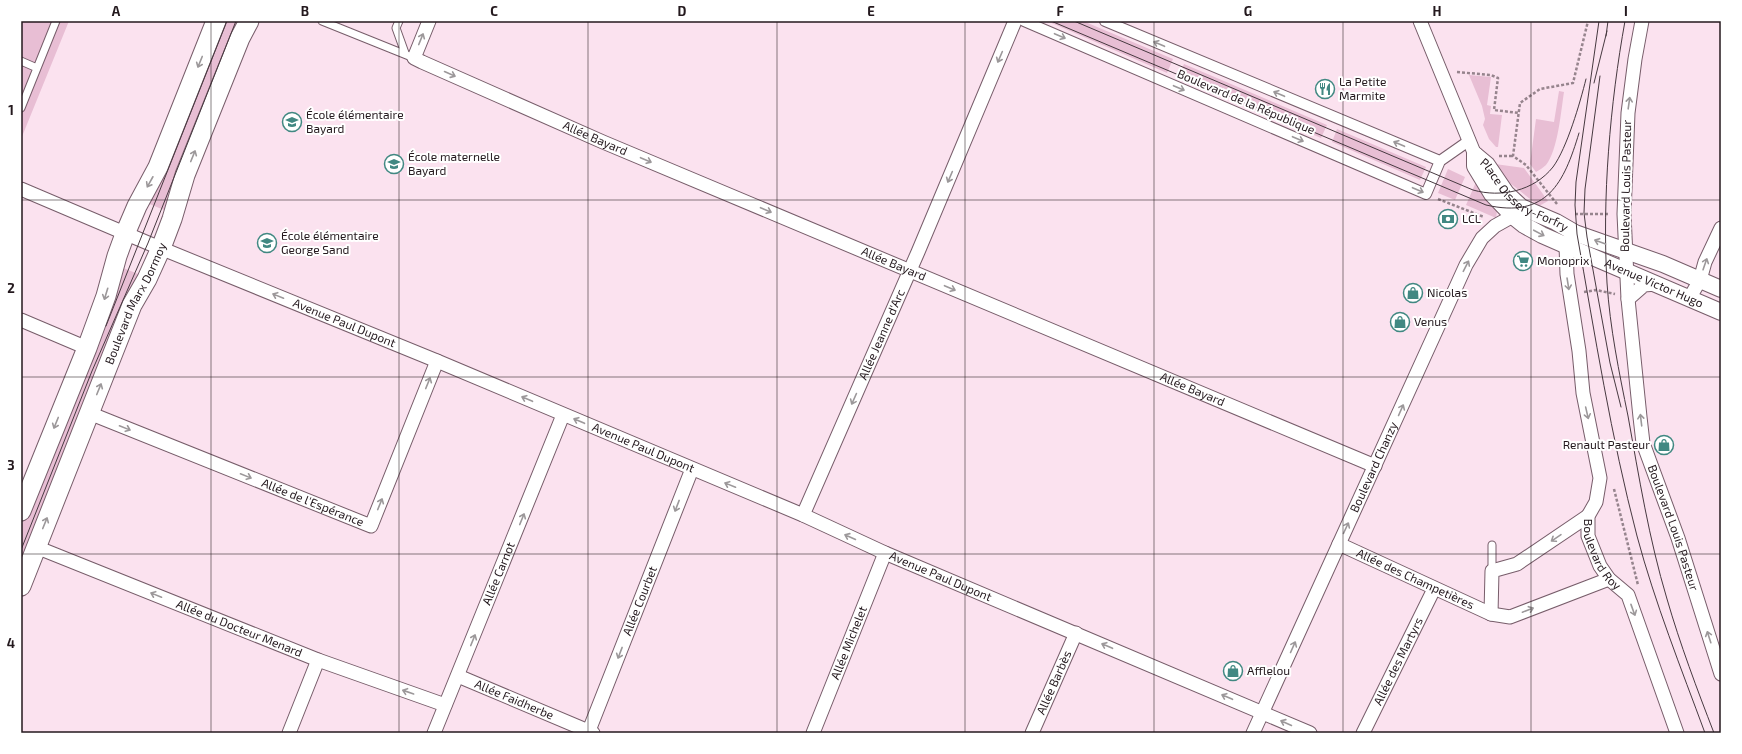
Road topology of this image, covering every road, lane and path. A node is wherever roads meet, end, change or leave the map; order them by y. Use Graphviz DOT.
graph roads {
  1 [pos="56,21"];
  2 [pos="216,21"];
  3 [pos="249,21"];
  4 [pos="322,21"];
  5 [pos="399,21"];
  6 [pos="429,21"];
  7 [pos="1014,21"];
  8 [pos="1024,21"];
  9 [pos="1105,21"];
  10 [pos="1420,21"];
  11 [pos="1588,21"];
  12 [pos="1642,21"];
  13 [pos="410,56"];
  14 [pos="21,61"];
  15 [pos="37,68"];
  16 [pos="1457,72"];
  17 [pos="21,108"];
  18 [pos="1519,113"];
  19 [pos="1473,148"];
  20 [pos="1513,156"];
  21 [pos="1494,160"];
  22 [pos="1440,161"];
  23 [pos="21,189"];
  24 [pos="1426,194"];
  25 [pos="1562,209"];
  26 [pos="1519,213"];
  27 [pos="1567,213"];
  28 [pos="1624,220"];
  29 [pos="1495,226"];
  30 [pos="1721,228"];
  31 [pos="125,234"];
  32 [pos="1570,239"];
  33 [pos="161,248"];
  34 [pos="1624,250"];
  35 [pos="1663,264"];
  36 [pos="910,271"];
  37 [pos="1626,272"];
  38 [pos="1700,280"];
  39 [pos="1656,284"];
  40 [pos="1721,289"];
  41 [pos="1580,292"];
  42 [pos="1628,299"];
  43 [pos="1690,299"];
  44 [pos="1721,312"];
  45 [pos="21,320"];
  46 [pos="87,348"];
  47 [pos="437,361"];
  48 [pos="89,413"];
  49 [pos="563,415"];
  50 [pos="1375,466"];
  51 [pos="692,470"];
  52 [pos="1613,486"];
  53 [pos="21,511"];
  54 [pos="803,515"];
  55 [pos="1588,516"];
  56 [pos="1339,544"];
  57 [pos="1492,545"];
  58 [pos="36,547"];
  59 [pos="885,553"];
  60 [pos="1492,571"];
  61 [pos="1609,579"];
  62 [pos="21,586"];
  63 [pos="1434,589"];
  64 [pos="1640,592"];
  65 [pos="1491,614"];
  66 [pos="1076,633"];
  67 [pos="318,660"];
  68 [pos="1721,674"];
  69 [pos="458,676"];
  70 [pos="445,705"];
  71 [pos="1263,712"];
  72 [pos="590,732"];
  73 [pos="289,733"];
  74 [pos="434,733"];
  75 [pos="813,733"];
  76 [pos="1032,733"];
  77 [pos="1253,733"];
  78 [pos="1310,733"];
  79 [pos="1363,733"];
  80 [pos="1677,733"];
  1 -- 15 [label="lane"];
  2 -- 31 [label="main road, one-way"];
  33 -- 3 [label="main road, Boulevard Marx Dormoy, one-way"];
  4 -- 13 [label="lane"];
  5 -- 13 [label="lane"];
  13 -- 6 [label="street, one-way"];
  7 -- 36 [label="street, Allée Jeanne d'Arc, one-way"];
  8 -- 24 [label="street, Boulevard de la République, one-way"];
  22 -- 9 [label="street, Boulevard de la République, one-way"];
  10 -- 19 [label="street"];
  11 -- 18 [label="path"];
  28 -- 12 [label="street, Boulevard Louis Pasteur, one-way"];
  13 -- 36 [label="street, Allée Bayard, one-way"];
  14 -- 15 [label="lane"];
  15 -- 17 [label="lane"];
  16 -- 18 [label="path"];
  18 -- 20 [label="path"];
  19 -- 22 [label="street"];
  19 -- 26 [label="street, Place Oissery-Forfry"];
  20 -- 21 [label="path"];
  20 -- 25 [label="path"];
  22 -- 24 [label="street"];
  23 -- 31 [label="street, Avenue Paul Dupont"];
  24 -- 29 [label="path"];
  26 -- 29 [label="street, Boulevard Chanzy"];
  26 -- 32 [label="street, Place Oissery-Forfry"];
  27 -- 28 [label="path"];
  28 -- 34 [label="street, Boulevard Louis Pasteur"];
  28 -- 35 [label="street"];
  50 -- 29 [label="street, Boulevard Chanzy, one-way"];
  38 -- 30 [label="street, one-way"];
  31 -- 33 [label="street, Avenue Paul Dupont"];
  31 -- 46 [label="main road, one-way"];
  34 -- 32 [label="street, Avenue Victor Hugo, one-way"];
  32 -- 37 [label="street, Avenue Victor Hugo"];
  32 -- 55 [label="street, Boulevard Roy, one-way"];
  47 -- 33 [label="street, Avenue Paul Dupont, one-way"];
  48 -- 33 [label="main road, Boulevard Marx Dormoy, one-way"];
  34 -- 35 [label="street, Avenue Victor Hugo"];
  34 -- 37 [label="street, Boulevard Louis Pasteur"];
  35 -- 38 [label="street, Avenue Victor Hugo"];
  36 -- 50 [label="street, Allée Bayard, one-way"];
  36 -- 54 [label="street, Allée Jeanne d'Arc, one-way"];
  37 -- 39 [label="street, Avenue Victor Hugo"];
  37 -- 42 [label="street, Boulevard Louis Pasteur"];
  38 -- 40 [label="street, Avenue Victor Hugo"];
  38 -- 43 [label="street"];
  39 -- 42 [label="street"];
  39 -- 43 [label="street, Avenue Victor Hugo"];
  41 -- 42 [label="path"];
  68 -- 42 [label="street, Boulevard Louis Pasteur, one-way"];
  43 -- 44 [label="street, Avenue Victor Hugo"];
  45 -- 46 [label="street"];
  46 -- 53 [label="main road, one-way"];
  48 -- 47 [label="street, Allée de l'Espérance, one-way"];
  49 -- 47 [label="street, Avenue Paul Dupont, one-way"];
  58 -- 48 [label="main road, Boulevard Marx Dormoy, one-way"];
  51 -- 49 [label="street, Avenue Paul Dupont, one-way"];
  69 -- 49 [label="street, Allée Carnot, one-way"];
  56 -- 50 [label="street, Boulevard Chanzy, one-way"];
  54 -- 51 [label="street, Avenue Paul Dupont, one-way"];
  51 -- 72 [label="street, Allée Courbet, one-way"];
  52 -- 64 [label="path"];
  59 -- 54 [label="street, Avenue Paul Dupont, one-way"];
  55 -- 60 [label="street, one-way"];
  55 -- 61 [label="street, Boulevard Roy"];
  56 -- 63 [label="street, Allée des Champetières"];
  71 -- 56 [label="street, Boulevard Chanzy, one-way"];
  57 -- 60 [label="lane"];
  58 -- 62 [label="main road, Boulevard Marx Dormoy"];
  67 -- 58 [label="street, Allée du Docteur Menard, one-way"];
  59 -- 66 [label="street, Avenue Paul Dupont"];
  59 -- 75 [label="street, Allée Michelet"];
  60 -- 65 [label="street"];
  65 -- 61 [label="street, Allée des Champetières, one-way"];
  61 -- 80 [label="street, Boulevard Roy, one-way"];
  63 -- 65 [label="street, Allée des Champetières"];
  63 -- 79 [label="street, Allée des Martyrs"];
  71 -- 66 [label="street, Avenue Paul Dupont, one-way"];
  66 -- 76 [label="street, Allée Barbès"];
  70 -- 67 [label="street, Allée du Docteur Menard, one-way"];
  67 -- 73 [label="street"];
  69 -- 70 [label="street, Allée Carnot"];
  69 -- 72 [label="street, Allée Faidherbe"];
  70 -- 74 [label="street, Allée Carnot"];
  71 -- 77 [label="street, Boulevard Chanzy"];
  78 -- 71 [label="street, Avenue Paul Dupont, one-way"];
}
